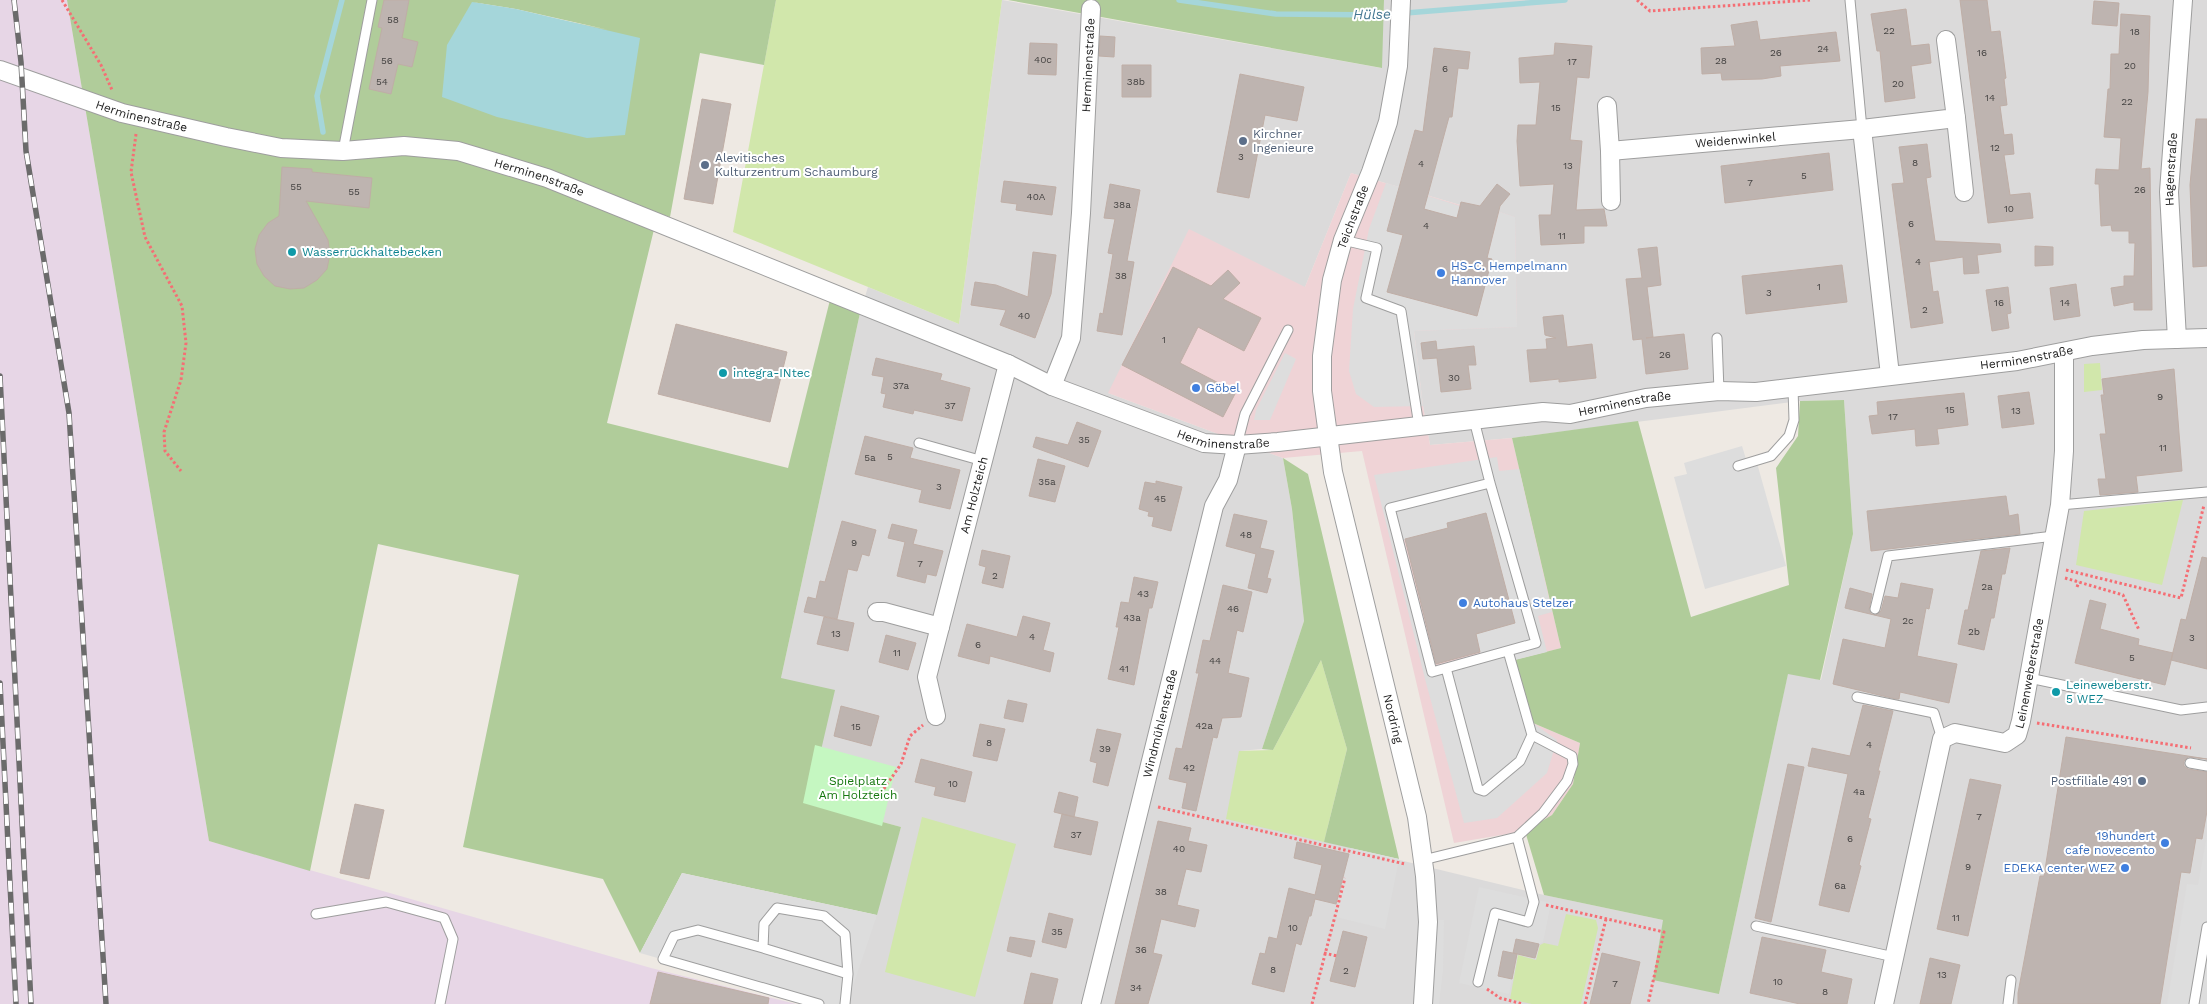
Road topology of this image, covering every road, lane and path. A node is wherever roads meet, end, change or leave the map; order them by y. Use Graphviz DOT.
graph roads {
  1 [pos="62,0"];
  2 [pos="372,0"];
  3 [pos="1810,0"];
  4 [pos="1850,0"];
  5 [pos="2182,0"];
  6 [pos="1637,1"];
  7 [pos="1090,9"];
  8 [pos="1401,9"];
  9 [pos="1946,40"];
  10 [pos="0,70"];
  11 [pos="1607,106"];
  12 [pos="130,116"];
  13 [pos="1956,118"];
  14 [pos="1862,129"];
  15 [pos="343,151"];
  16 [pos="1610,151"];
  17 [pos="1964,192"];
  18 [pos="1611,201"];
  19 [pos="1343,240"];
  20 [pos="1288,330"];
  21 [pos="1717,338"];
  22 [pos="2207,338"];
  23 [pos="2177,339"];
  24 [pos="2064,353"];
  25 [pos="1008,364"];
  26 [pos="1890,375"];
  27 [pos="1052,386"];
  28 [pos="1793,388"];
  29 [pos="1719,391"];
  30 [pos="1474,420"];
  31 [pos="1419,426"];
  32 [pos="1327,437"];
  33 [pos="919,443"];
  34 [pos="1237,445"];
  35 [pos="983,461"];
  36 [pos="1738,466"];
  37 [pos="182,471"];
  38 [pos="1490,483"];
  39 [pos="2207,492"];
  40 [pos="2060,505"];
  41 [pos="2054,536"];
  42 [pos="2048,569"];
  43 [pos="2079,582"];
  44 [pos="2077,587"];
  45 [pos="1875,609"];
  46 [pos="877,612"];
  47 [pos="940,627"];
  48 [pos="2139,630"];
  49 [pos="1508,651"];
  50 [pos="1446,668"];
  51 [pos="2029,678"];
  52 [pos="1857,697"];
  53 [pos="2207,707"];
  54 [pos="936,716"];
  55 [pos="2021,721"];
  56 [pos="1532,735"];
  57 [pos="1942,739"];
  58 [pos="2190,763"];
  59 [pos="2207,766"];
  60 [pos="881,793"];
  61 [pos="1140,803"];
  62 [pos="1517,837"];
  63 [pos="1424,864"];
  64 [pos="1345,878"];
  65 [pos="1534,902"];
  66 [pos="316,914"];
  67 [pos="1606,919"];
  68 [pos="1756,926"];
  69 [pos="2207,928"];
  70 [pos="763,948"];
  71 [pos="1324,953"];
  72 [pos="1336,956"];
  73 [pos="1894,957"];
  74 [pos="848,974"];
  75 [pos="2012,980"];
  76 [pos="1478,982"];
  77 [pos="440,1004"];
  78 [pos="819,1004"];
  79 [pos="846,1004"];
  80 [pos="1091,1004"];
  81 [pos="1312,1004"];
  82 [pos="1423,1004"];
  83 [pos="1523,1004"];
  84 [pos="1585,1004"];
  85 [pos="1648,1004"];
  86 [pos="1884,1004"];
  87 [pos="2008,1004"];
  88 [pos="2194,1004"];
  1 -- 12 [label="path"];
  2 -- 15 [label="lane"];
  3 -- 6 [label="path"];
  4 -- 14 [label="lane"];
  5 -- 23 [label="street, Hagenstraße"];
  7 -- 27 [label="street, Herminenstraße"];
  8 -- 19 [label="street, Teichstraße"];
  9 -- 13 [label="street"];
  10 -- 12 [label="street, Herminenstraße"];
  11 -- 16 [label="street"];
  12 -- 15 [label="street, Herminenstraße"];
  12 -- 37 [label="path"];
  13 -- 14 [label="street, Weidenwinkel"];
  13 -- 17 [label="street"];
  14 -- 16 [label="street, Weidenwinkel"];
  14 -- 26 [label="street"];
  15 -- 25 [label="street, Herminenstraße"];
  16 -- 18 [label="street"];
  19 -- 31 [label="lane"];
  19 -- 32 [label="street, Teichstraße"];
  20 -- 34 [label="lane"];
  21 -- 29 [label="lane"];
  22 -- 23 [label="street, Herminenstraße"];
  23 -- 24 [label="street, Herminenstraße"];
  24 -- 26 [label="street, Herminenstraße"];
  24 -- 40 [label="street, Leinenweberstraße"];
  25 -- 27 [label="street, Herminenstraße"];
  25 -- 35 [label="street, Am Holzteich"];
  26 -- 28 [label="street, Herminenstraße"];
  27 -- 34 [label="street, Herminenstraße"];
  28 -- 29 [label="street, Herminenstraße"];
  28 -- 36 [label="lane"];
  29 -- 30 [label="street, Herminenstraße"];
  30 -- 31 [label="street, Herminenstraße"];
  30 -- 38 [label="lane"];
  31 -- 32 [label="street, Herminenstraße"];
  32 -- 34 [label="street, Herminenstraße"];
  32 -- 63 [label="street, Nordring"];
  33 -- 35 [label="lane"];
  34 -- 61 [label="street, Windmühlenstraße"];
  35 -- 47 [label="street, Am Holzteich"];
  38 -- 49 [label="lane"];
  38 -- 50 [label="lane"];
  39 -- 40 [label="lane"];
  39 -- 42 [label="path"];
  40 -- 41 [label="street, Leinenweberstraße"];
  41 -- 42 [label="street, Leinenweberstraße"];
  41 -- 45 [label="lane"];
  42 -- 43 [label="path"];
  42 -- 51 [label="street, Leinenweberstraße"];
  43 -- 44 [label="path"];
  43 -- 48 [label="path"];
  46 -- 47 [label="street"];
  47 -- 54 [label="street, Am Holzteich"];
  49 -- 50 [label="lane"];
  49 -- 56 [label="lane"];
  50 -- 56 [label="lane"];
  51 -- 53 [label="lane"];
  51 -- 55 [label="street, Leinenweberstraße"];
  52 -- 57 [label="lane"];
  54 -- 60 [label="path"];
  55 -- 57 [label="street, Leinenweberstraße"];
  55 -- 58 [label="path"];
  56 -- 62 [label="lane"];
  57 -- 73 [label="street"];
  58 -- 59 [label="lane"];
  61 -- 63 [label="path"];
  61 -- 80 [label="street, Windmühlenstraße"];
  62 -- 63 [label="lane"];
  62 -- 65 [label="lane"];
  63 -- 82 [label="street, Nordring"];
  64 -- 71 [label="path"];
  65 -- 67 [label="path"];
  65 -- 76 [label="lane"];
  66 -- 77 [label="lane"];
  67 -- 84 [label="path"];
  67 -- 85 [label="path"];
  68 -- 73 [label="lane"];
  69 -- 88 [label="lane"];
  70 -- 74 [label="lane"];
  70 -- 74 [label="lane"];
  70 -- 78 [label="lane"];
  71 -- 72 [label="path"];
  71 -- 81 [label="path"];
  73 -- 86 [label="street"];
  74 -- 79 [label="lane"];
  75 -- 87 [label="lane"];
  76 -- 83 [label="path"];
}
